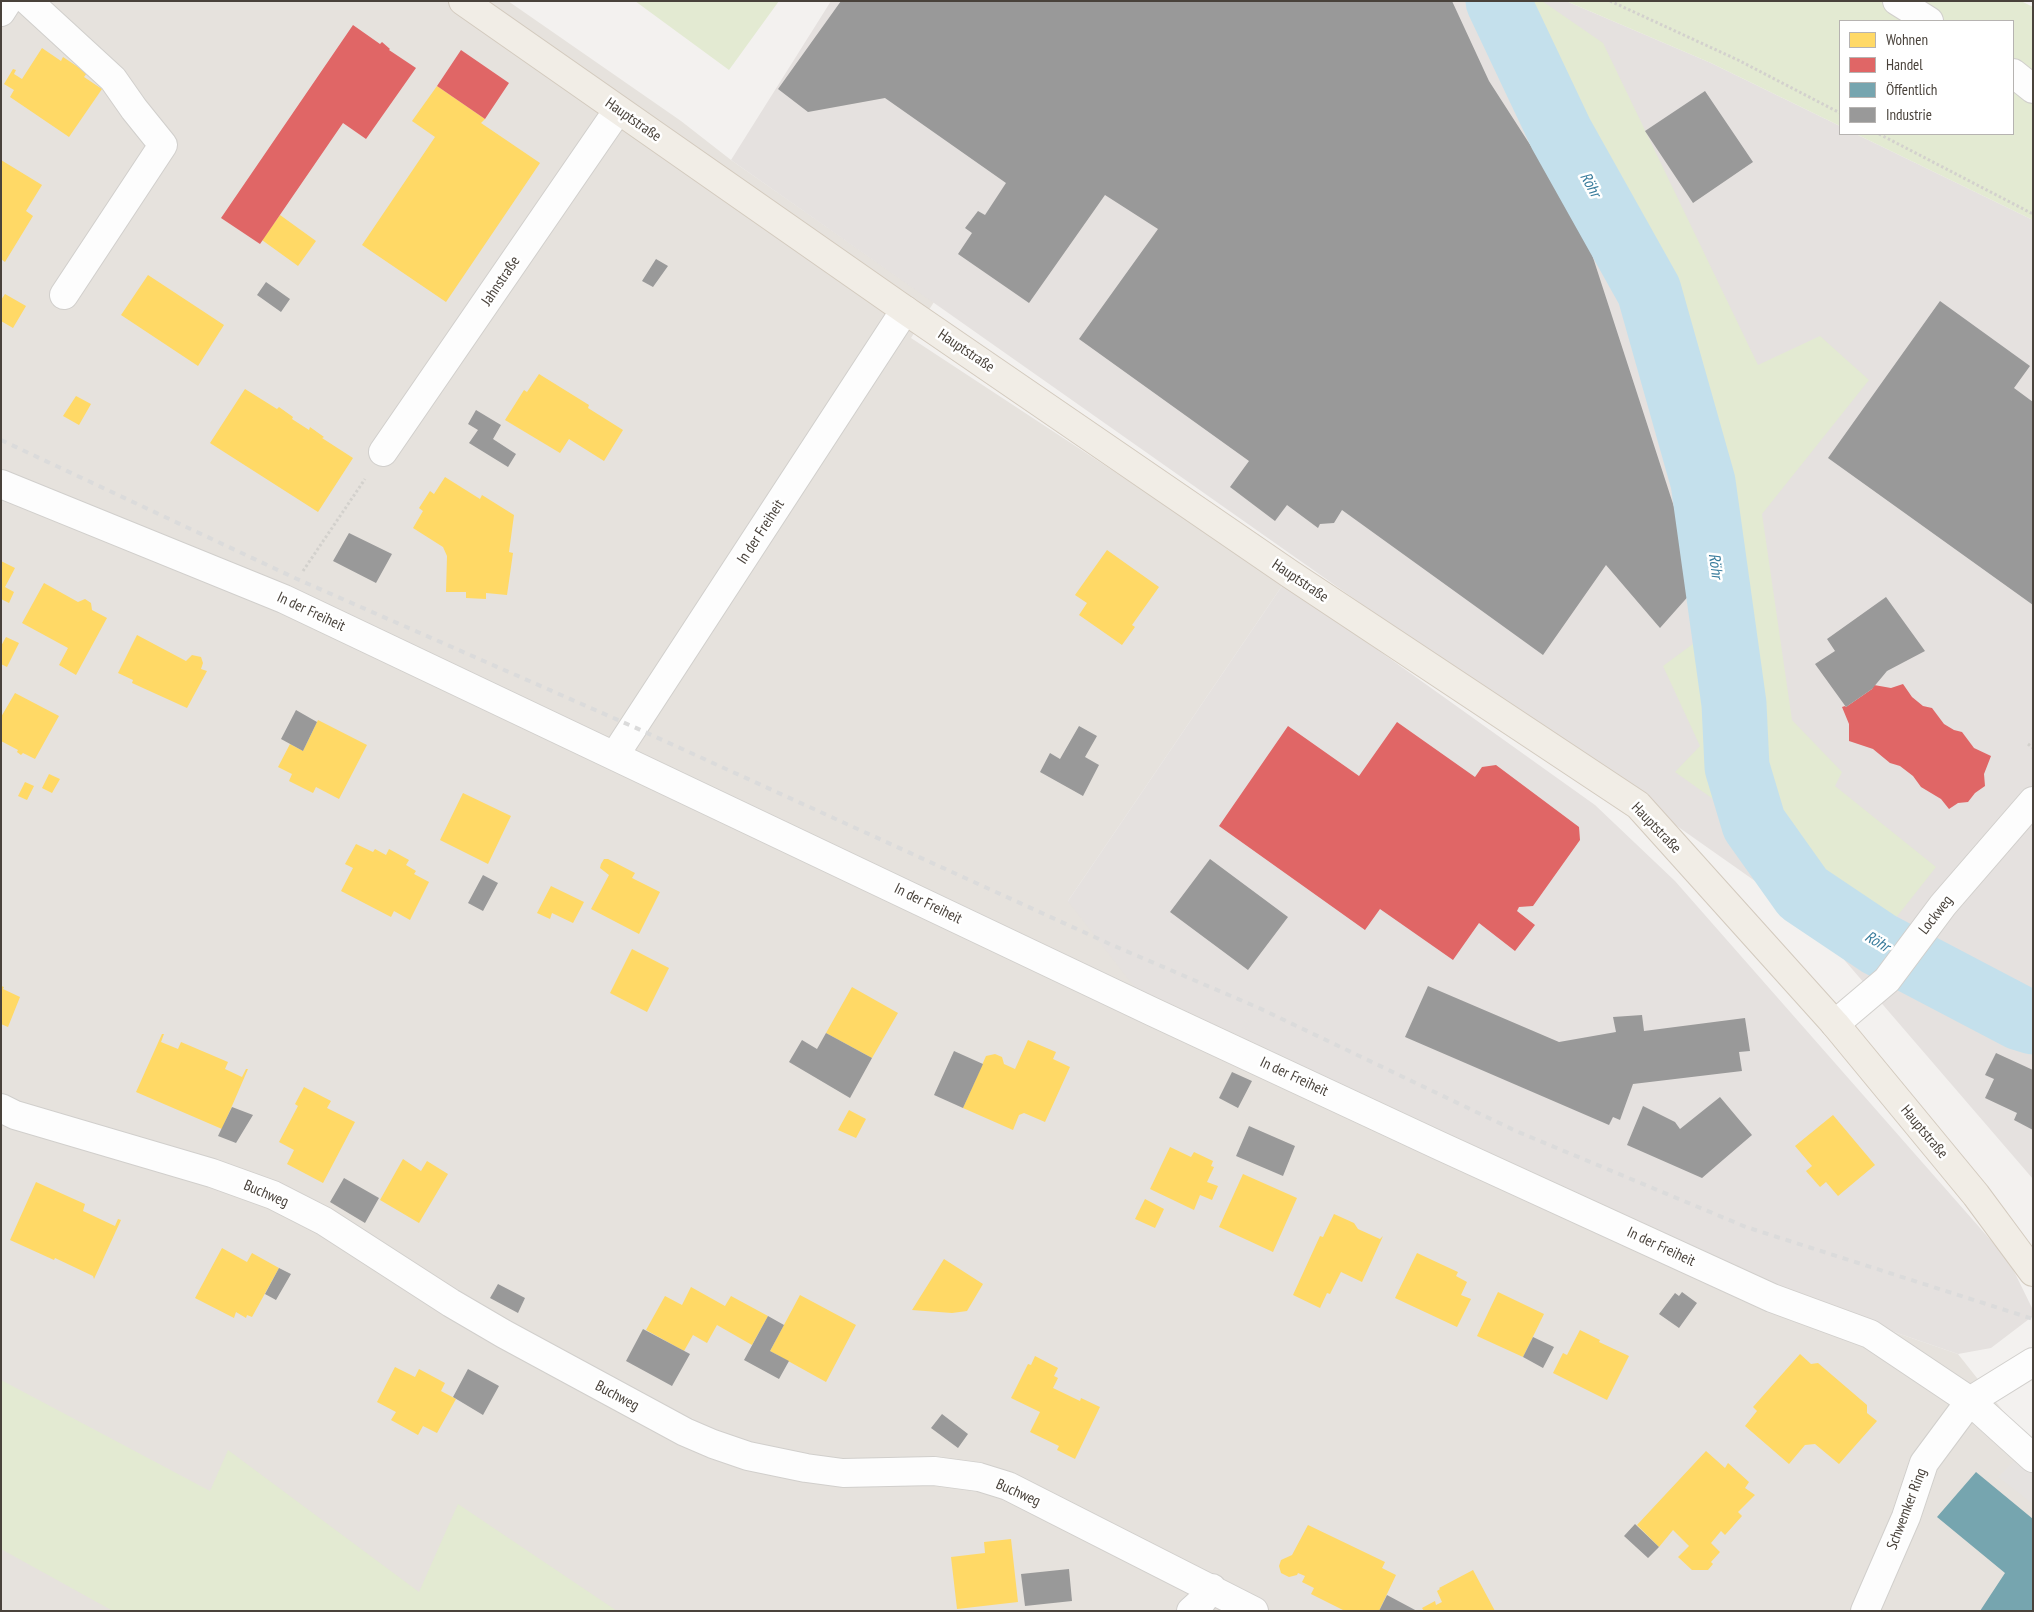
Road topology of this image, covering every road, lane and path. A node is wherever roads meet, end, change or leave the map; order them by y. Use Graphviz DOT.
graph roads {
  1 [pos="8,1"];
  2 [pos="28,1"];
  3 [pos="463,1"];
  4 [pos="1610,1"];
  5 [pos="1897,1"];
  6 [pos="1,12"];
  7 [pos="1927,20"];
  8 [pos="2014,74"];
  9 [pos="2033,89"];
  10 [pos="618,110"];
  11 [pos="1839,112"];
  12 [pos="1881,135"];
  13 [pos="2033,214"];
  14 [pos="64,295"];
  15 [pos="905,310"];
  16 [pos="383,452"];
  17 [pos="1,484"];
  18 [pos="284,599"];
  19 [pos="2028,744"];
  20 [pos="2033,748"];
  21 [pos="615,755"];
  22 [pos="2033,802"];
  23 [pos="1835,1024"];
  24 [pos="1,1108"];
  25 [pos="2033,1272"];
  26 [pos="2033,1362"];
  27 [pos="1970,1401"];
  28 [pos="2033,1458"];
  29 [pos="1212,1588"];
  30 [pos="1191,1611"];
  31 [pos="1254,1611"];
  32 [pos="1865,1611"];
  1 -- 6 [label="street"];
  2 -- 14 [label="street"];
  3 -- 10 [label="main road, Hauptstraße"];
  4 -- 11 [label="path"];
  5 -- 7 [label="street"];
  8 -- 9 [label="street"];
  10 -- 15 [label="main road, Hauptstraße"];
  10 -- 16 [label="street, Jahnstraße"];
  12 -- 13 [label="path"];
  15 -- 21 [label="street, In der Freiheit"];
  15 -- 23 [label="main road, Hauptstraße"];
  16 -- 18 [label="path"];
  17 -- 18 [label="street, In der Freiheit"];
  18 -- 21 [label="street, In der Freiheit"];
  19 -- 20 [label="path"];
  21 -- 27 [label="street, In der Freiheit"];
  22 -- 23 [label="street, Lockweg"];
  23 -- 25 [label="main road, Hauptstraße"];
  24 -- 29 [label="street, Buchweg"];
  26 -- 27 [label="street, Schwemker Ring"];
  27 -- 28 [label="street, In der Freiheit"];
  27 -- 32 [label="street, Schwemker Ring"];
  29 -- 30 [label="street"];
  29 -- 31 [label="street, Buchweg"];
}
